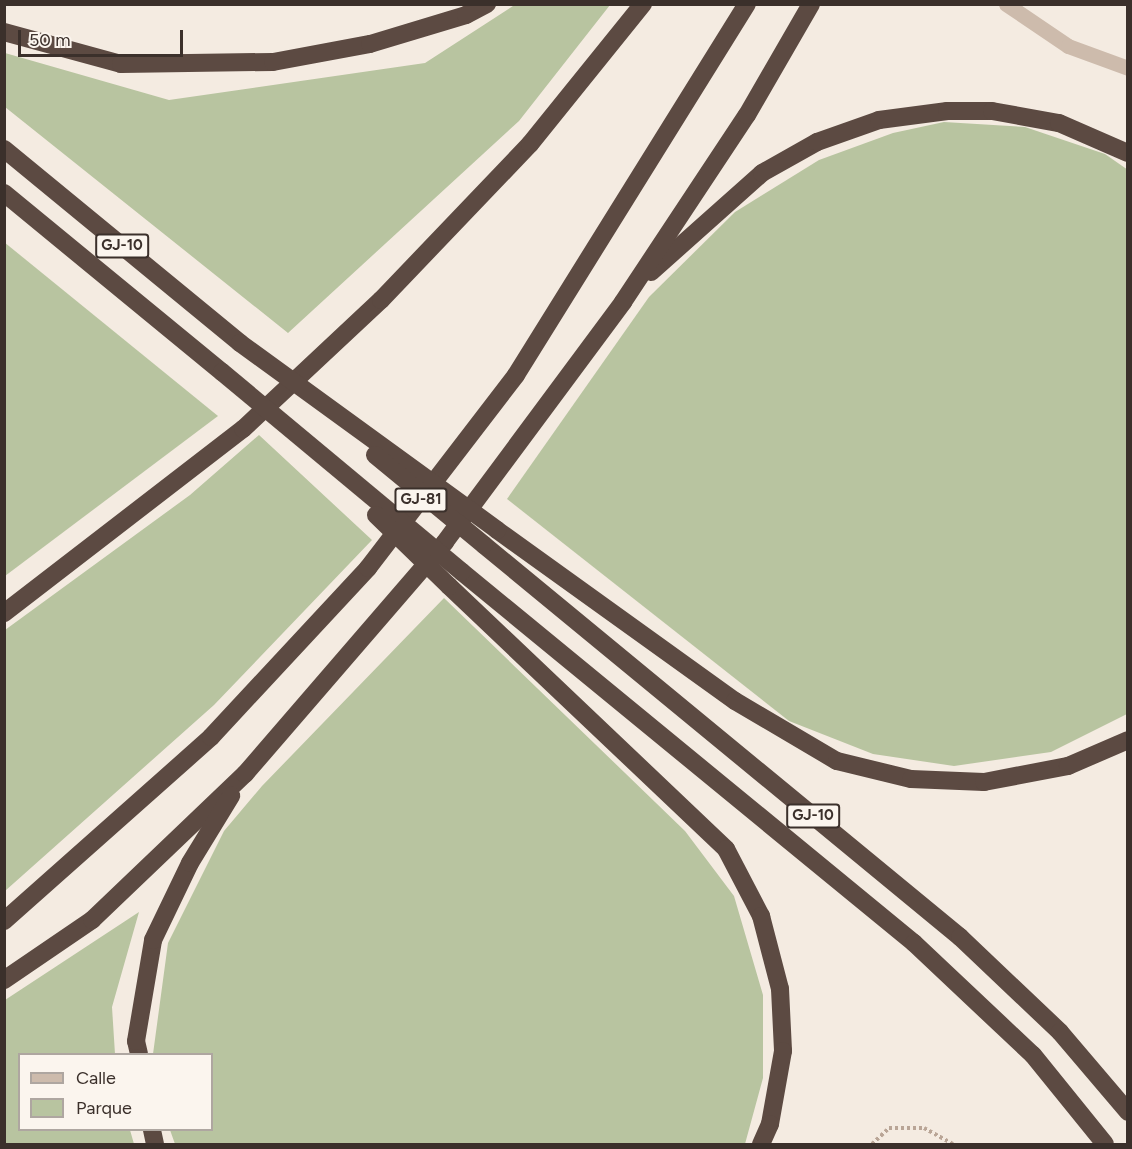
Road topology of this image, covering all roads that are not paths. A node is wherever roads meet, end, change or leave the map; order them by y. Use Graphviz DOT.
graph roads {
  1 [pos="487,4"];
  2 [pos="643,4"];
  3 [pos="747,4"];
  4 [pos="811,4"];
  5 [pos="1006,4"];
  6 [pos="4,32"];
  7 [pos="1128,68"];
  8 [pos="4,150"];
  9 [pos="1128,153"];
  10 [pos="4,193"];
  11 [pos="623,302"];
  12 [pos="240,342"];
  13 [pos="283,423"];
  14 [pos="4,613"];
  15 [pos="1128,740"];
  16 [pos="245,774"];
  17 [pos="4,921"];
  18 [pos="4,980"];
  19 [pos="139,1053"];
  20 [pos="1126,1109"];
  21 [pos="1100,1138"];
  22 [pos="761,1144"];
  1 -- 6 [label="highway"];
  2 -- 14 [label="highway"];
  3 -- 17 [label="highway, GJ-81"];
  4 -- 11 [label="highway"];
  5 -- 7 [label="street"];
  8 -- 12 [label="highway, GJ-10"];
  9 -- 11 [label="highway"];
  10 -- 13 [label="highway, GJ-10, bridge"];
  11 -- 16 [label="highway"];
  12 -- 15 [label="highway, bridge"];
  12 -- 20 [label="highway, GJ-10, bridge"];
  13 -- 21 [label="highway, GJ-10, bridge"];
  13 -- 22 [label="highway, bridge"];
  16 -- 18 [label="highway"];
  16 -- 19 [label="highway"];
}
